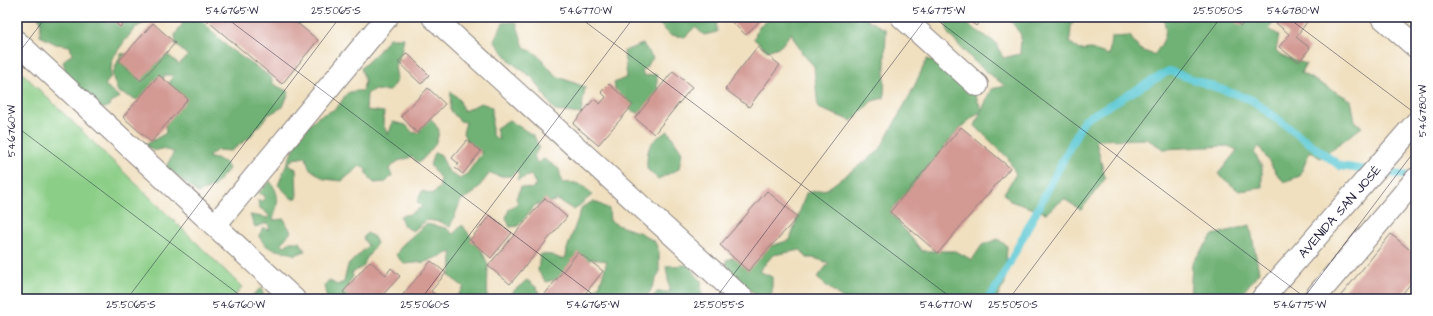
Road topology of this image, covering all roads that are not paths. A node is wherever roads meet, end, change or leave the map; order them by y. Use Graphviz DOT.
graph roads {
  1 [pos="387,17"];
  2 [pos="433,17"];
  3 [pos="902,17"];
  4 [pos="1382,17"];
  5 [pos="17,42"];
  6 [pos="1416,47"];
  7 [pos="977,85"];
  8 [pos="1416,123"];
  9 [pos="1416,180"];
  10 [pos="215,225"];
  11 [pos="294,299"];
  12 [pos="743,299"];
  13 [pos="1262,299"];
  14 [pos="1314,299"];
  1 -- 10 [label="street"];
  2 -- 12 [label="street"];
  3 -- 7 [label="street"];
  4 -- 6 [label="street"];
  5 -- 10 [label="street"];
  8 -- 13 [label="street, AVENIDA SAN JOSÉ"];
  9 -- 14 [label="street"];
  10 -- 11 [label="street"];
}
